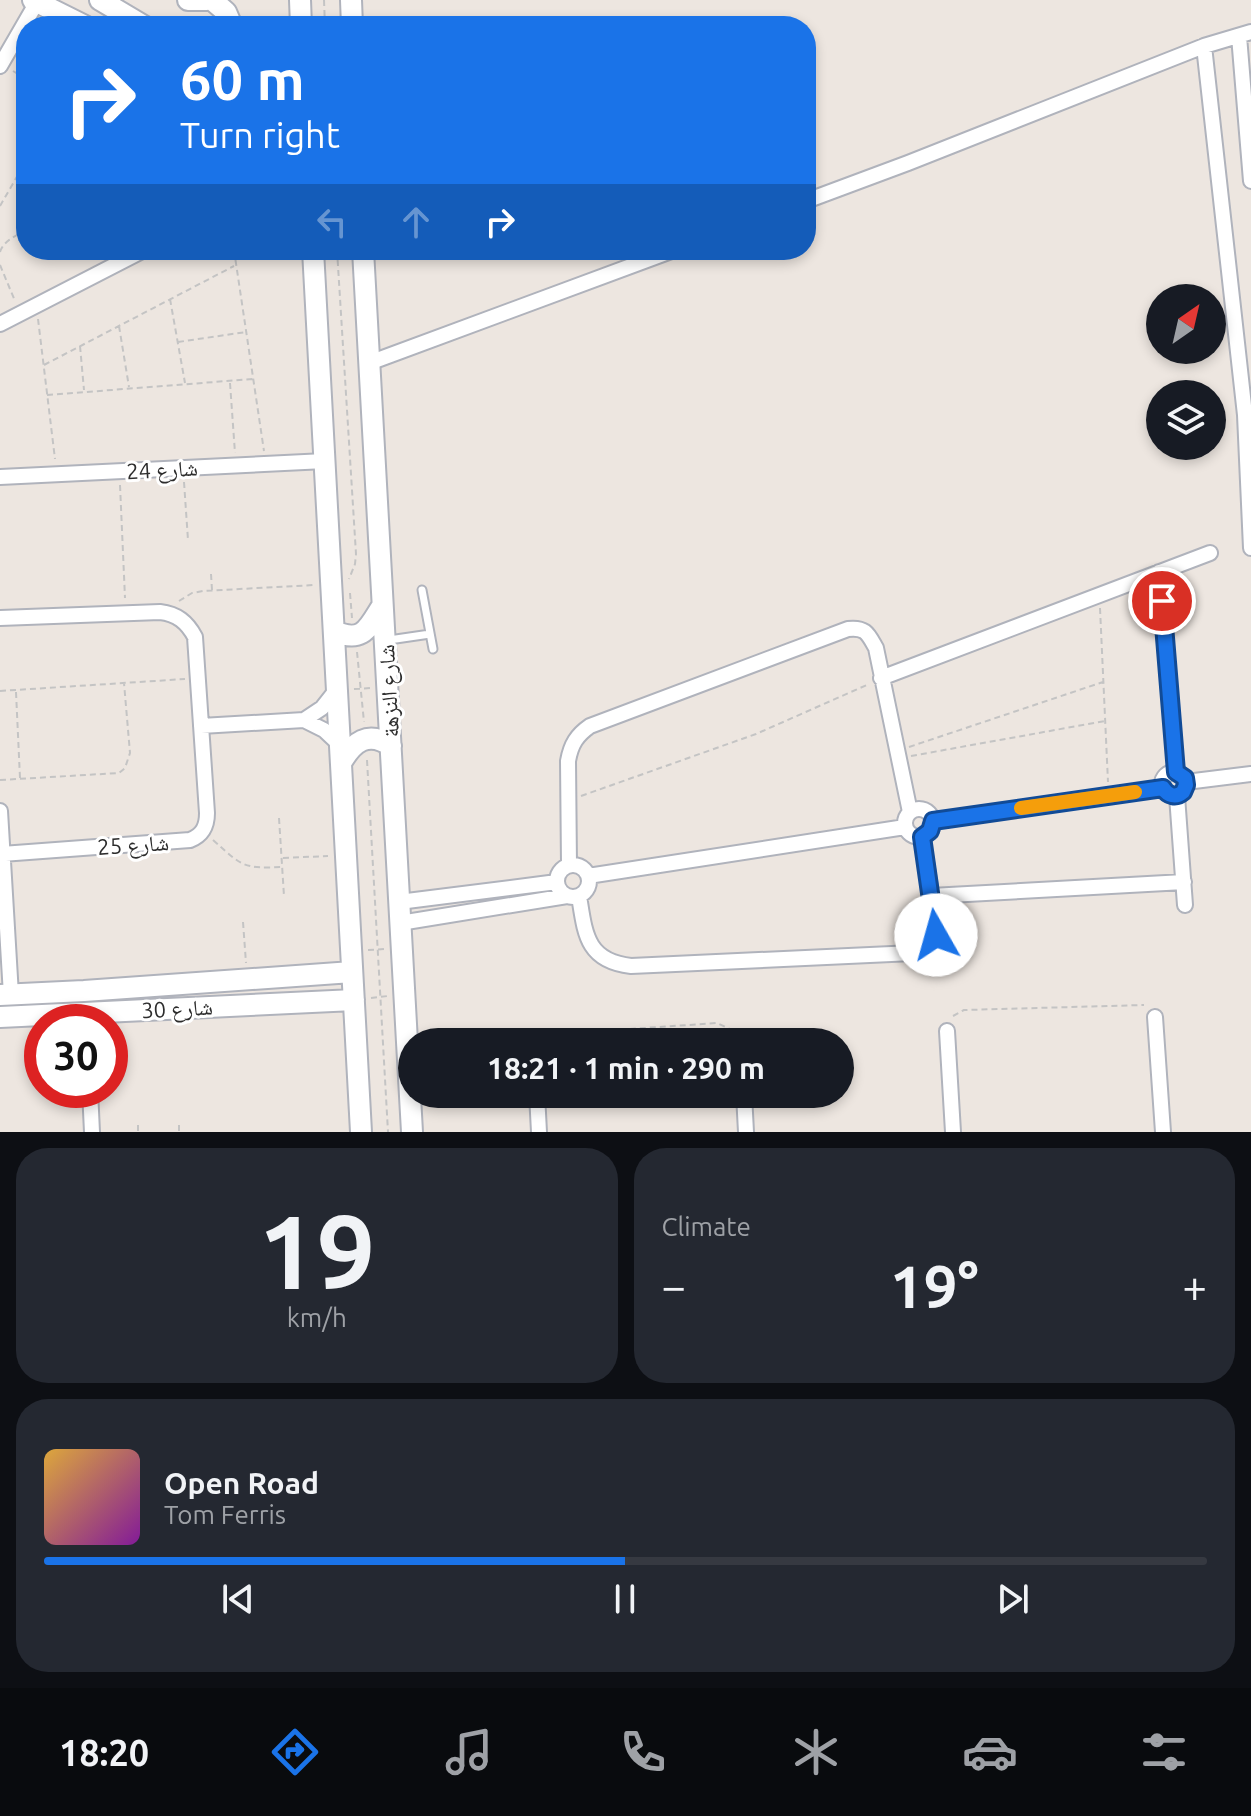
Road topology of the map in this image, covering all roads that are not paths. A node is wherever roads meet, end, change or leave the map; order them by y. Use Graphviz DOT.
graph roads {
  1 [pos="100,0"];
  2 [pos="188,0"];
  3 [pos="210,0"];
  4 [pos="35,1"];
  5 [pos="65,16"];
  6 [pos="127,16"];
  7 [pos="228,16"];
  8 [pos="1245,34"];
  9 [pos="16,36"];
  10 [pos="1204,46"];
  11 [pos="0,66"];
  12 [pos="1251,181"];
  13 [pos="816,197"];
  14 [pos="125,260"];
  15 [pos="314,260"];
  16 [pos="364,260"];
  17 [pos="647,260"];
  18 [pos="0,324"];
  19 [pos="369,363"];
  20 [pos="325,461"];
  21 [pos="0,477"];
  22 [pos="1251,548"];
  23 [pos="1210,553"];
  24 [pos="1159,572"];
  25 [pos="422,590"];
  26 [pos="382,606"];
  27 [pos="0,618"];
  28 [pos="334,631"];
  29 [pos="430,634"];
  30 [pos="385,640"];
  31 [pos="433,649"];
  32 [pos="881,678"];
  33 [pos="337,689"];
  34 [pos="304,720"];
  35 [pos="201,726"];
  36 [pos="391,746"];
  37 [pos="340,754"];
  38 [pos="1251,774"];
  39 [pos="1181,777"];
  40 [pos="1163,788"];
  41 [pos="1177,796"];
  42 [pos="0,811"];
  43 [pos="910,812"];
  44 [pos="933,821"];
  45 [pos="905,827"];
  46 [pos="922,837"];
  47 [pos="2,854"];
  48 [pos="569,865"];
  49 [pos="588,876"];
  50 [pos="557,882"];
  51 [pos="1184,882"];
  52 [pos="573,896"];
  53 [pos="931,896"];
  54 [pos="399,902"];
  55 [pos="1185,905"];
  56 [pos="400,923"];
  57 [pos="352,972"];
  58 [pos="308,976"];
  59 [pos="5,995"];
  60 [pos="354,1000"];
  61 [pos="309,1002"];
  62 [pos="128,1014"];
  63 [pos="0,1017"];
  64 [pos="24,1017"];
  65 [pos="1155,1017"];
  66 [pos="947,1031"];
  67 [pos="91,1108"];
  68 [pos="538,1108"];
  69 [pos="745,1108"];
  70 [pos="92,1132"];
  71 [pos="361,1132"];
  72 [pos="412,1132"];
  73 [pos="539,1132"];
  74 [pos="746,1132"];
  75 [pos="953,1132"];
  76 [pos="1163,1132"];
  1 -- 6 [label="main road"];
  2 -- 3 [label="main road"];
  3 -- 7 [label="main road"];
  4 -- 5 [label="main road"];
  8 -- 10 [label="street"];
  8 -- 12 [label="street"];
  9 -- 11 [label="street"];
  10 -- 13 [label="street"];
  10 -- 22 [label="street"];
  14 -- 18 [label="street"];
  15 -- 20 [label="main road"];
  16 -- 19 [label="main road, شارع النزهة"];
  17 -- 19 [label="street"];
  19 -- 26 [label="main road, شارع النزهة"];
  20 -- 21 [label="street, شارع 24"];
  20 -- 28 [label="main road"];
  23 -- 24 [label="street"];
  24 -- 32 [label="street"];
  24 -- 39 [label="street"];
  25 -- 29 [label="lane"];
  26 -- 28 [label="main road"];
  26 -- 30 [label="main road, شارع النزهة"];
  27 -- 35 [label="street"];
  28 -- 33 [label="main road"];
  29 -- 30 [label="lane"];
  29 -- 31 [label="lane"];
  30 -- 36 [label="main road, شارع النزهة"];
  32 -- 43 [label="street"];
  32 -- 48 [label="street"];
  33 -- 34 [label="street"];
  33 -- 37 [label="main road"];
  34 -- 35 [label="street"];
  34 -- 37 [label="street"];
  35 -- 47 [label="street, شارع 25"];
  36 -- 37 [label="main road"];
  36 -- 54 [label="main road, شارع النزهة"];
  37 -- 57 [label="main road"];
  38 -- 39 [label="street"];
  39 -- 40 [label="street"];
  39 -- 41 [label="street"];
  40 -- 41 [label="street"];
  40 -- 44 [label="street"];
  41 -- 51 [label="street"];
  42 -- 47 [label="street"];
  43 -- 44 [label="street"];
  43 -- 45 [label="street"];
  44 -- 46 [label="street"];
  45 -- 46 [label="street"];
  45 -- 49 [label="street"];
  46 -- 53 [label="street"];
  47 -- 59 [label="street"];
  48 -- 49 [label="street"];
  48 -- 50 [label="street"];
  49 -- 52 [label="street"];
  50 -- 52 [label="street"];
  50 -- 54 [label="street"];
  51 -- 53 [label="street"];
  51 -- 55 [label="street"];
  52 -- 53 [label="street"];
  52 -- 56 [label="street"];
  54 -- 56 [label="main road, شارع النزهة"];
  56 -- 72 [label="main road, شارع النزهة"];
  57 -- 58 [label="main road, شارع 30"];
  57 -- 60 [label="main road"];
  58 -- 59 [label="main road, شارع 30"];
  58 -- 61 [label="main road"];
  60 -- 61 [label="main road, شارع 30"];
  60 -- 71 [label="main road"];
  61 -- 62 [label="main road, شارع 30"];
  63 -- 64 [label="main road, شارع 30"];
  65 -- 76 [label="street"];
  66 -- 75 [label="street"];
  67 -- 70 [label="street"];
  68 -- 73 [label="street"];
  69 -- 74 [label="street"];
}
